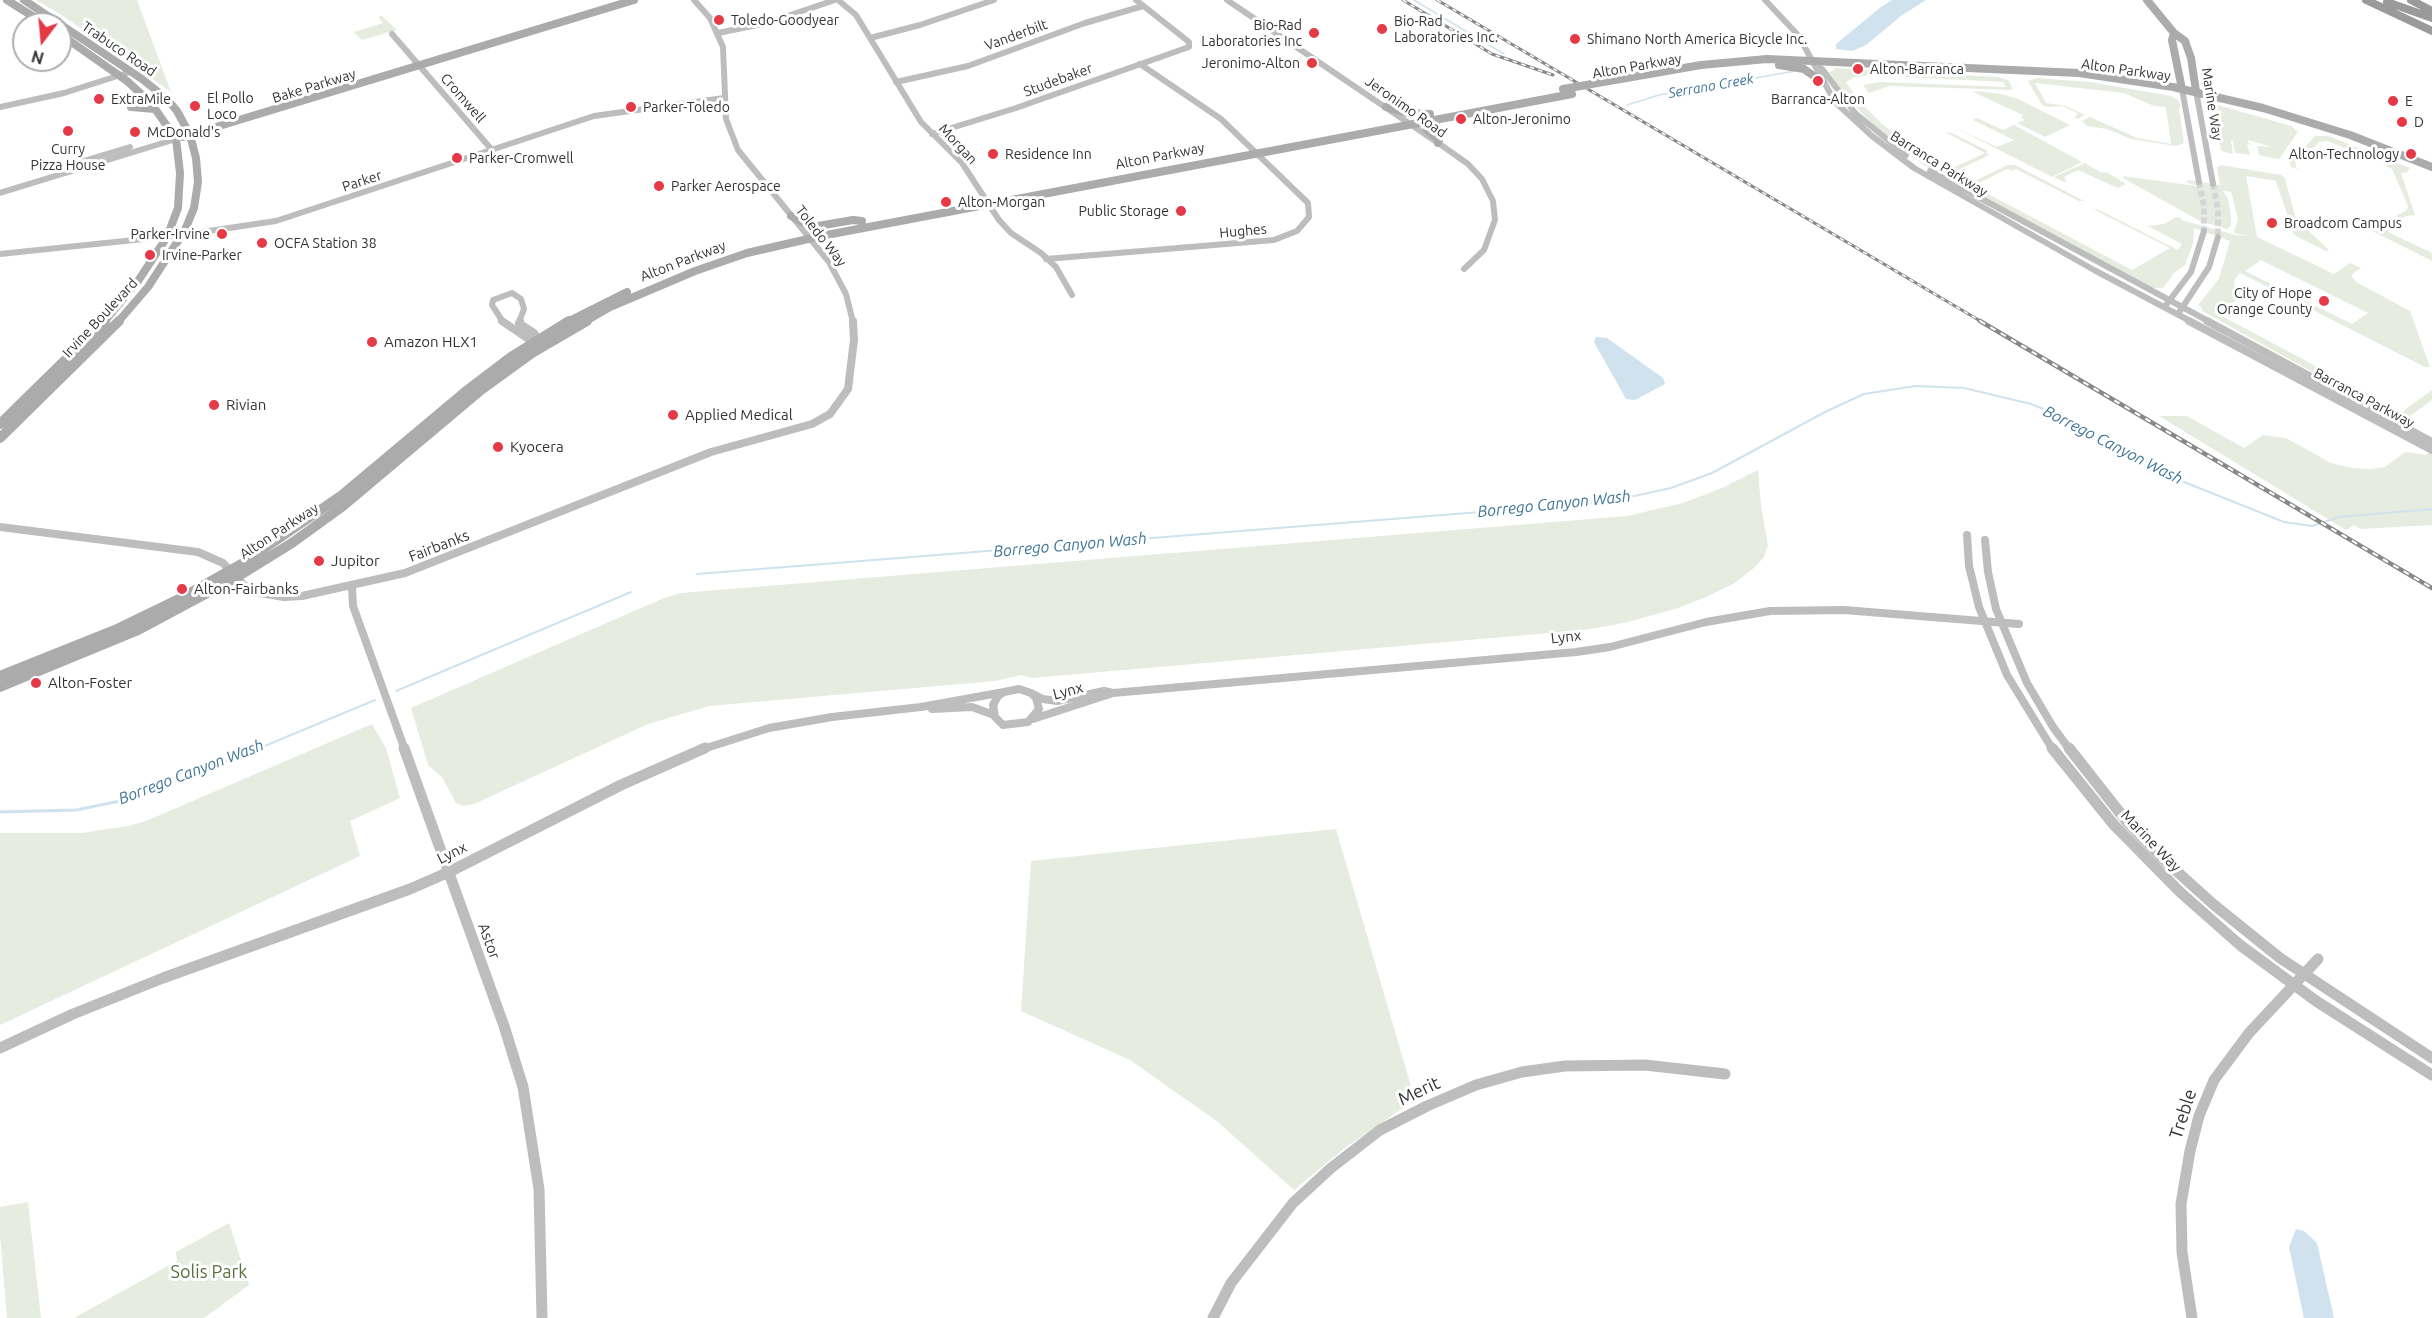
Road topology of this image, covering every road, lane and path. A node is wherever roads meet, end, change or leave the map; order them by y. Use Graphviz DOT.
graph roads {
  1 [pos="7,0"];
  2 [pos="24,0"];
  3 [pos="618,0"];
  4 [pos="634,0"];
  5 [pos="694,0"];
  6 [pos="837,0"];
  7 [pos="994,0"];
  8 [pos="1136,0"];
  9 [pos="1227,0"];
  10 [pos="1766,0"];
  11 [pos="2147,0"];
  12 [pos="2366,0"];
  13 [pos="2383,0"];
  14 [pos="2411,0"];
  15 [pos="2417,0"];
  16 [pos="2424,0"];
  17 [pos="2431,5"];
  18 [pos="1143,6"];
  19 [pos="26,12"];
  20 [pos="40,12"];
  21 [pos="570,17"];
  22 [pos="2432,18"];
  23 [pos="2432,30"];
  24 [pos="392,33"];
  25 [pos="718,33"];
  26 [pos="2174,33"];
  27 [pos="72,35"];
  28 [pos="870,38"];
  29 [pos="72,42"];
  30 [pos="1814,62"];
  31 [pos="418,64"];
  32 [pos="1140,64"];
  33 [pos="1779,64"];
  34 [pos="130,72"];
  35 [pos="120,76"];
  36 [pos="896,82"];
  37 [pos="1822,82"];
  38 [pos="1612,83"];
  39 [pos="2183,91"];
  40 [pos="142,94"];
  41 [pos="2196,94"];
  42 [pos="724,99"];
  43 [pos="0,107"];
  44 [pos="1386,107"];
  45 [pos="155,109"];
  46 [pos="1433,117"];
  47 [pos="1403,119"];
  48 [pos="1410,125"];
  49 [pos="189,133"];
  50 [pos="932,134"];
  51 [pos="174,137"];
  52 [pos="1438,143"];
  53 [pos="492,150"];
  54 [pos="1256,150"];
  55 [pos="2432,168"];
  56 [pos="2432,175"];
  57 [pos="2199,182"];
  58 [pos="2213,184"];
  59 [pos="0,187"];
  60 [pos="0,193"];
  61 [pos="987,201"];
  62 [pos="791,216"];
  63 [pos="862,221"];
  64 [pos="2204,231"];
  65 [pos="182,235"];
  66 [pos="807,235"];
  67 [pos="167,237"];
  68 [pos="2218,237"];
  69 [pos="0,254"];
  70 [pos="1046,259"];
  71 [pos="1464,269"];
  72 [pos="1072,295"];
  73 [pos="2170,301"];
  74 [pos="2164,308"];
  75 [pos="2180,311"];
  76 [pos="540,343"];
  77 [pos="0,424"];
  78 [pos="812,424"];
  79 [pos="0,438"];
  80 [pos="2432,442"];
  81 [pos="2432,450"];
  82 [pos="0,527"];
  83 [pos="1967,535"];
  84 [pos="1985,540"];
  85 [pos="234,574"];
  86 [pos="352,586"];
  87 [pos="1984,622"];
  88 [pos="2000,623"];
  89 [pos="2019,624"];
  90 [pos="0,676"];
  91 [pos="0,687"];
  92 [pos="1004,692"];
  93 [pos="1031,693"];
  94 [pos="1113,693"];
  95 [pos="921,707"];
  96 [pos="994,715"];
  97 [pos="1032,720"];
  98 [pos="449,873"];
  99 [pos="2318,959"];
  100 [pos="2304,975"];
  101 [pos="2294,985"];
  102 [pos="0,1048"];
  103 [pos="2432,1058"];
  104 [pos="1725,1074"];
  105 [pos="2432,1075"];
  106 [pos="542,1318"];
  107 [pos="1213,1318"];
  108 [pos="2192,1318"];
  1 -- 19 [label="main road"];
  2 -- 20 [label="main road, Trabuco Road"];
  3 -- 21 [label="main road, Bake Parkway"];
  4 -- 21 [label="main road, Bake Parkway"];
  5 -- 25 [label="street, Toledo Way"];
  6 -- 25 [label="street"];
  6 -- 28 [label="street, Morgan"];
  7 -- 28 [label="street"];
  8 -- 18 [label="street"];
  9 -- 44 [label="street, Jeronimo Road"];
  10 -- 30 [label="street"];
  11 -- 26 [label="main road, Marine Way"];
  12 -- 23 [label="highway"];
  13 -- 22 [label="highway"];
  14 -- 17 [label="highway"];
  15 -- 17 [label="highway"];
  16 -- 17 [label="highway"];
  18 -- 32 [label="street, Studebaker"];
  18 -- 36 [label="street, Vanderbilt"];
  21 -- 31 [label="main road, Bake Parkway"];
  24 -- 31 [label="street, Cromwell"];
  25 -- 42 [label="street, Toledo Way"];
  26 -- 39 [label="main road, Marine Way"];
  26 -- 41 [label="main road, Marine Way"];
  27 -- 34 [label="main road, Trabuco Road"];
  28 -- 36 [label="street, Morgan"];
  29 -- 35 [label="main road, Trabuco Road"];
  30 -- 33 [label="main road, Alton Parkway"];
  30 -- 37 [label="street, Barranca Parkway"];
  30 -- 38 [label="main road, Alton Parkway"];
  30 -- 39 [label="main road, Alton Parkway"];
  30 -- 73 [label="street, Barranca Parkway"];
  31 -- 49 [label="main road, Bake Parkway"];
  31 -- 53 [label="street, Cromwell"];
  32 -- 50 [label="street, Studebaker"];
  32 -- 54 [label="street, Hughes"];
  33 -- 37 [label="main road"];
  33 -- 38 [label="main road, Alton Parkway"];
  34 -- 35 [label="street"];
  34 -- 49 [label="main road, Trabuco Road"];
  35 -- 40 [label="main road, Trabuco Road"];
  35 -- 43 [label="street"];
  36 -- 50 [label="street, Morgan"];
  37 -- 74 [label="street, Barranca Parkway"];
  38 -- 46 [label="main road, Alton Parkway, bridge"];
  38 -- 46 [label="main road, Alton Parkway"];
  39 -- 41 [label="main road, Alton Parkway"];
  39 -- 57 [label="street, Marine Way"];
  40 -- 45 [label="main road, Trabuco Road"];
  40 -- 45 [label="main road"];
  41 -- 55 [label="main road, Alton Parkway"];
  41 -- 56 [label="main road, Alton Parkway"];
  41 -- 58 [label="street, Marine Way"];
  42 -- 53 [label="street, Parker"];
  42 -- 62 [label="street, Toledo Way"];
  44 -- 46 [label="main road"];
  44 -- 47 [label="street, Jeronimo Road"];
  45 -- 51 [label="main road, Trabuco Road"];
  46 -- 47 [label="main road, Alton Parkway"];
  46 -- 48 [label="main road, Alton Parkway"];
  46 -- 52 [label="main road"];
  47 -- 48 [label="street, Jeronimo Road"];
  47 -- 54 [label="main road, Alton Parkway"];
  48 -- 52 [label="street, Jeronimo Road"];
  48 -- 54 [label="main road, Alton Parkway"];
  49 -- 51 [label="main road, Bake Parkway"];
  49 -- 65 [label="main road, Irvine Boulevard"];
  50 -- 61 [label="street, Morgan"];
  51 -- 59 [label="street, Bake Parkway"];
  51 -- 60 [label="street, Bake Parkway"];
  51 -- 67 [label="main road, Irvine Boulevard"];
  52 -- 71 [label="street, Jeronimo Road"];
  53 -- 65 [label="street, Parker"];
  54 -- 61 [label="main road, Alton Parkway"];
  54 -- 70 [label="street, Hughes"];
  61 -- 63 [label="main road, Alton Parkway"];
  61 -- 66 [label="main road, Alton Parkway"];
  61 -- 70 [label="street, Morgan"];
  62 -- 63 [label="main road"];
  62 -- 66 [label="street, Toledo Way"];
  63 -- 66 [label="main road, Alton Parkway"];
  64 -- 73 [label="street"];
  65 -- 67 [label="street, Parker"];
  65 -- 79 [label="main road, Irvine Boulevard"];
  66 -- 76 [label="main road, Alton Parkway"];
  66 -- 78 [label="street, Toledo Way"];
  67 -- 69 [label="street, Parker"];
  67 -- 77 [label="main road, Irvine Boulevard"];
  68 -- 75 [label="street"];
  70 -- 72 [label="street, Morgan"];
  73 -- 74 [label="street"];
  73 -- 75 [label="street, Barranca Parkway"];
  74 -- 75 [label="street, Barranca Parkway"];
  75 -- 80 [label="street, Barranca Parkway"];
  75 -- 81 [label="street, Barranca Parkway"];
  76 -- 76 [label="street"];
  76 -- 85 [label="main road, Alton Parkway"];
  78 -- 86 [label="street, Fairbanks"];
  82 -- 85 [label="street, Fairbanks"];
  83 -- 87 [label="street, Marine Way"];
  84 -- 88 [label="street, Marine Way"];
  85 -- 86 [label="street, Fairbanks"];
  85 -- 90 [label="main road, Alton Parkway"];
  85 -- 91 [label="main road, Alton Parkway"];
  86 -- 98 [label="street, Astor"];
  87 -- 88 [label="street, Lynx"];
  87 -- 94 [label="street, Lynx"];
  87 -- 101 [label="street, Marine Way"];
  88 -- 89 [label="street, Lynx"];
  88 -- 100 [label="street, Marine Way"];
  92 -- 93 [label="street"];
  92 -- 95 [label="street, Lynx"];
  92 -- 96 [label="street"];
  93 -- 94 [label="street, Lynx"];
  93 -- 97 [label="street"];
  94 -- 97 [label="street, Lynx"];
  95 -- 96 [label="street, Lynx"];
  95 -- 98 [label="street, Lynx"];
  96 -- 97 [label="street"];
  98 -- 102 [label="street, Lynx"];
  98 -- 106 [label="street, Astor"];
  99 -- 100 [label="street, Treble"];
  100 -- 101 [label="street, Treble"];
  100 -- 103 [label="street, Marine Way"];
  101 -- 105 [label="street, Marine Way"];
  101 -- 108 [label="street, Treble"];
  104 -- 107 [label="street, Merit"];
}
